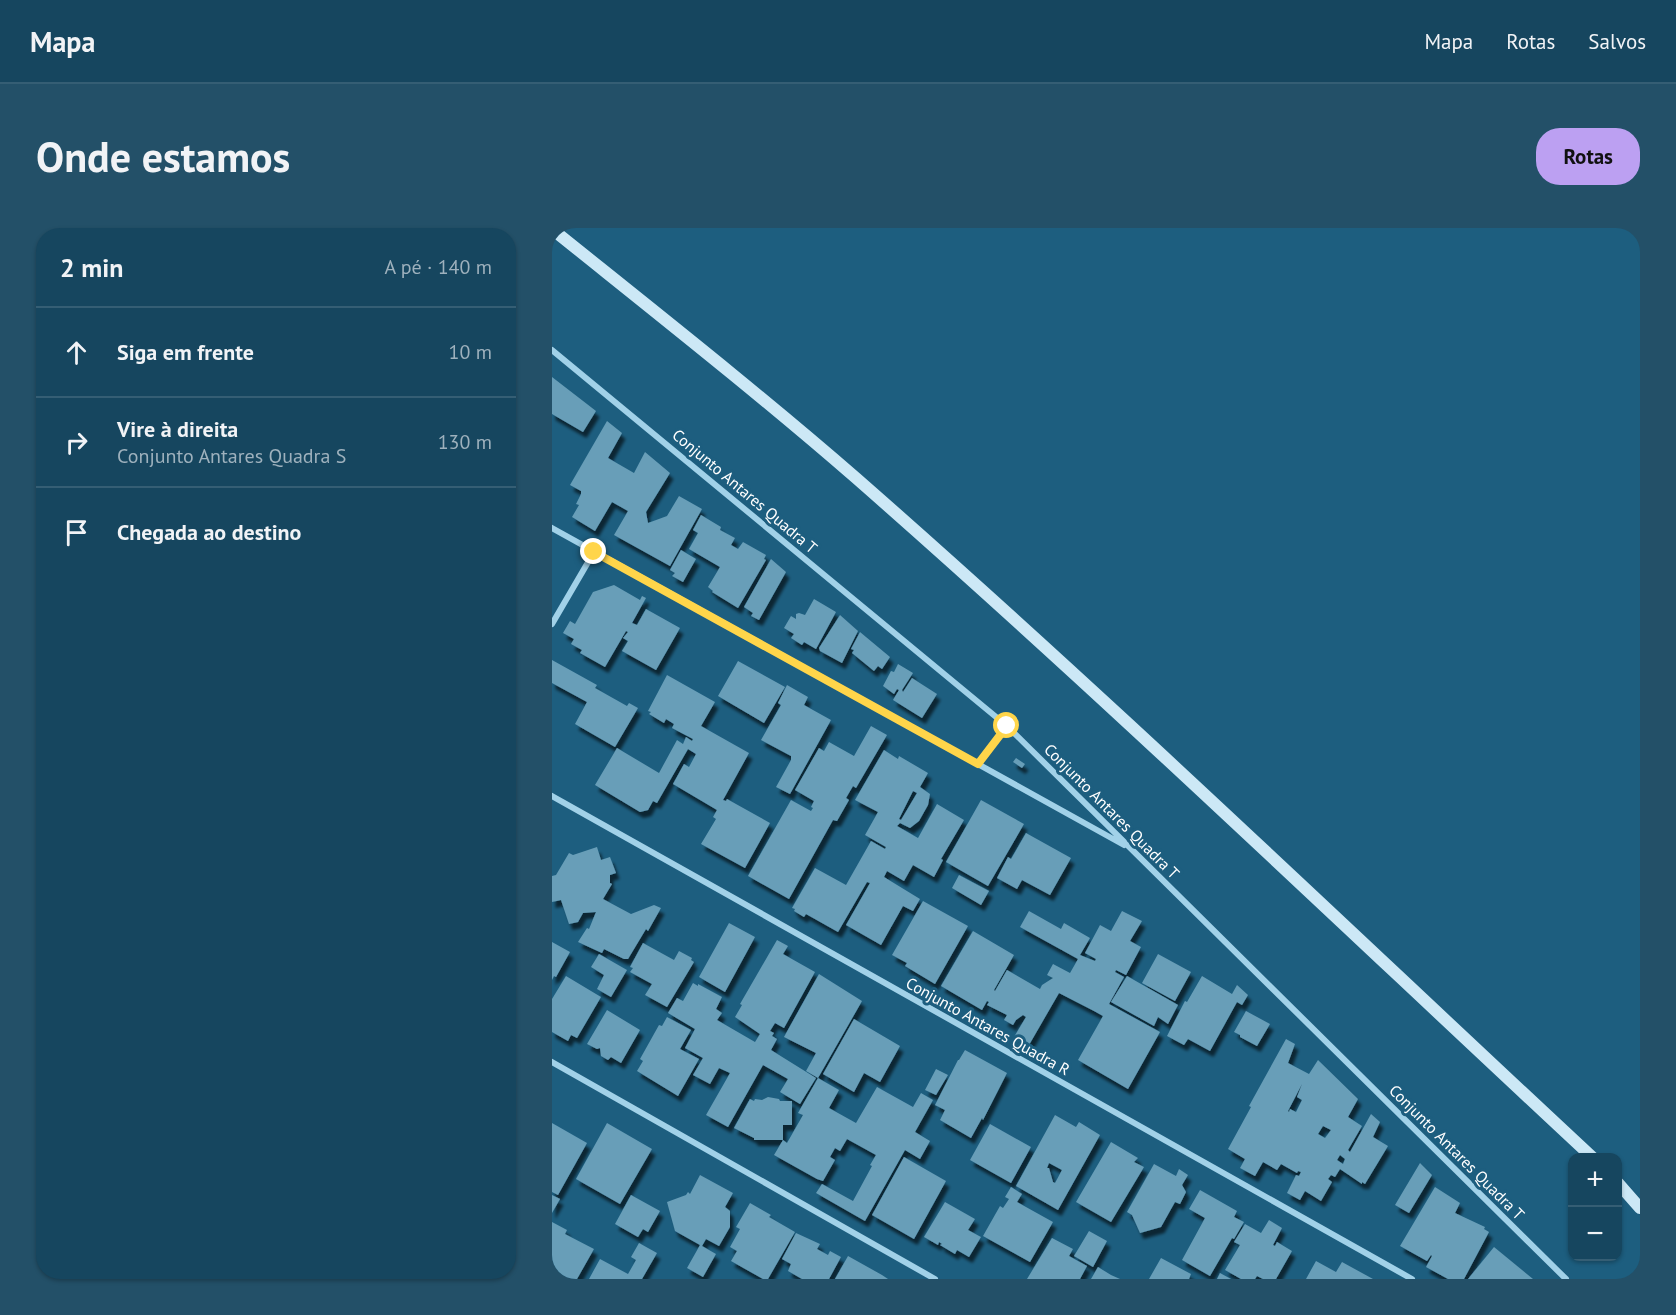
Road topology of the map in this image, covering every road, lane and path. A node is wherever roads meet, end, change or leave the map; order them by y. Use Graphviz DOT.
graph roads {
  1 [pos="552,229"];
  2 [pos="552,350"];
  3 [pos="552,528"];
  4 [pos="594,552"];
  5 [pos="552,624"];
  6 [pos="1007,726"];
  7 [pos="978,764"];
  8 [pos="552,796"];
  9 [pos="1131,849"];
  10 [pos="552,1062"];
  11 [pos="1588,1153"];
  12 [pos="1622,1189"];
  13 [pos="1640,1208"];
  14 [pos="935,1279"];
  15 [pos="1412,1279"];
  16 [pos="1566,1279"];
  1 -- 11 [label="main road"];
  2 -- 6 [label="street, Conjunto Antares Quadra T"];
  3 -- 4 [label="street"];
  4 -- 5 [label="street"];
  4 -- 7 [label="street"];
  6 -- 7 [label="street"];
  6 -- 9 [label="street, Conjunto Antares Quadra T"];
  7 -- 9 [label="street"];
  8 -- 15 [label="street, Conjunto Antares Quadra R"];
  9 -- 16 [label="street, Conjunto Antares Quadra T"];
  10 -- 14 [label="street"];
  12 -- 13 [label="main road"];
}
